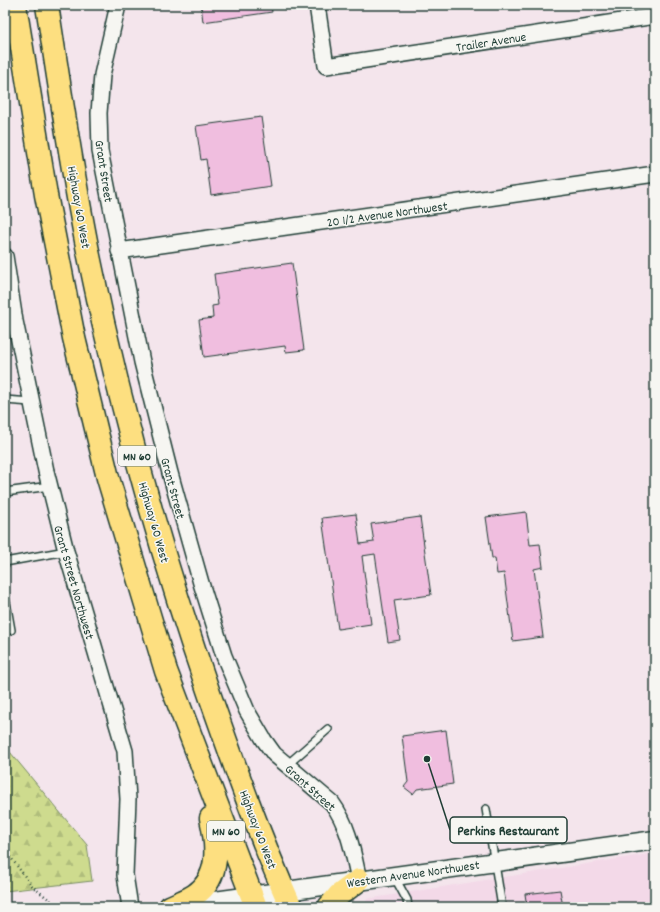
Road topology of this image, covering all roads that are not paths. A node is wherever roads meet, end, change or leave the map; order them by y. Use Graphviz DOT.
graph roads {
  1 [pos="15,5"];
  2 [pos="47,5"];
  3 [pos="118,5"];
  4 [pos="317,5"];
  5 [pos="655,16"];
  6 [pos="655,174"];
  7 [pos="119,251"];
  8 [pos="5,256"];
  9 [pos="5,400"];
  10 [pos="31,402"];
  11 [pos="50,486"];
  12 [pos="5,492"];
  13 [pos="66,551"];
  14 [pos="5,562"];
  15 [pos="5,596"];
  16 [pos="11,630"];
  17 [pos="328,729"];
  18 [pos="287,765"];
  19 [pos="201,766"];
  20 [pos="486,809"];
  21 [pos="655,840"];
  22 [pos="494,862"];
  23 [pos="394,876"];
  24 [pos="359,880"];
  25 [pos="287,899"];
  26 [pos="254,902"];
  27 [pos="130,907"];
  28 [pos="171,907"];
  29 [pos="329,907"];
  30 [pos="408,907"];
  31 [pos="502,907"];
  1 -- 19 [label="main road, MN 60"];
  2 -- 25 [label="main road, Highway 60 West / MN 60"];
  3 -- 7 [label="street, Grant Street"];
  4 -- 5 [label="street, Trailer Avenue"];
  6 -- 7 [label="street, 20 1/2 Avenue Northwest"];
  7 -- 18 [label="street, Grant Street"];
  8 -- 10 [label="street, Grant Street Northwest"];
  9 -- 10 [label="lane"];
  10 -- 11 [label="street, Grant Street Northwest"];
  11 -- 12 [label="lane"];
  11 -- 13 [label="street, Grant Street Northwest"];
  13 -- 14 [label="lane"];
  13 -- 27 [label="street, Grant Street Northwest"];
  15 -- 16 [label="lane"];
  17 -- 18 [label="lane"];
  18 -- 24 [label="street, Grant Street"];
  19 -- 26 [label="main road, MN 60"];
  19 -- 28 [label="main road"];
  20 -- 22 [label="lane"];
  21 -- 22 [label="street, Western Avenue Northwest"];
  22 -- 23 [label="street, Western Avenue Northwest"];
  22 -- 31 [label="lane"];
  23 -- 24 [label="street, Western Avenue Northwest"];
  23 -- 30 [label="lane"];
  24 -- 25 [label="street, Western Avenue Northwest"];
  24 -- 29 [label="main road"];
  25 -- 26 [label="street, Western Avenue Northwest"];
  26 -- 28 [label="street, Western Avenue Northwest"];
}
